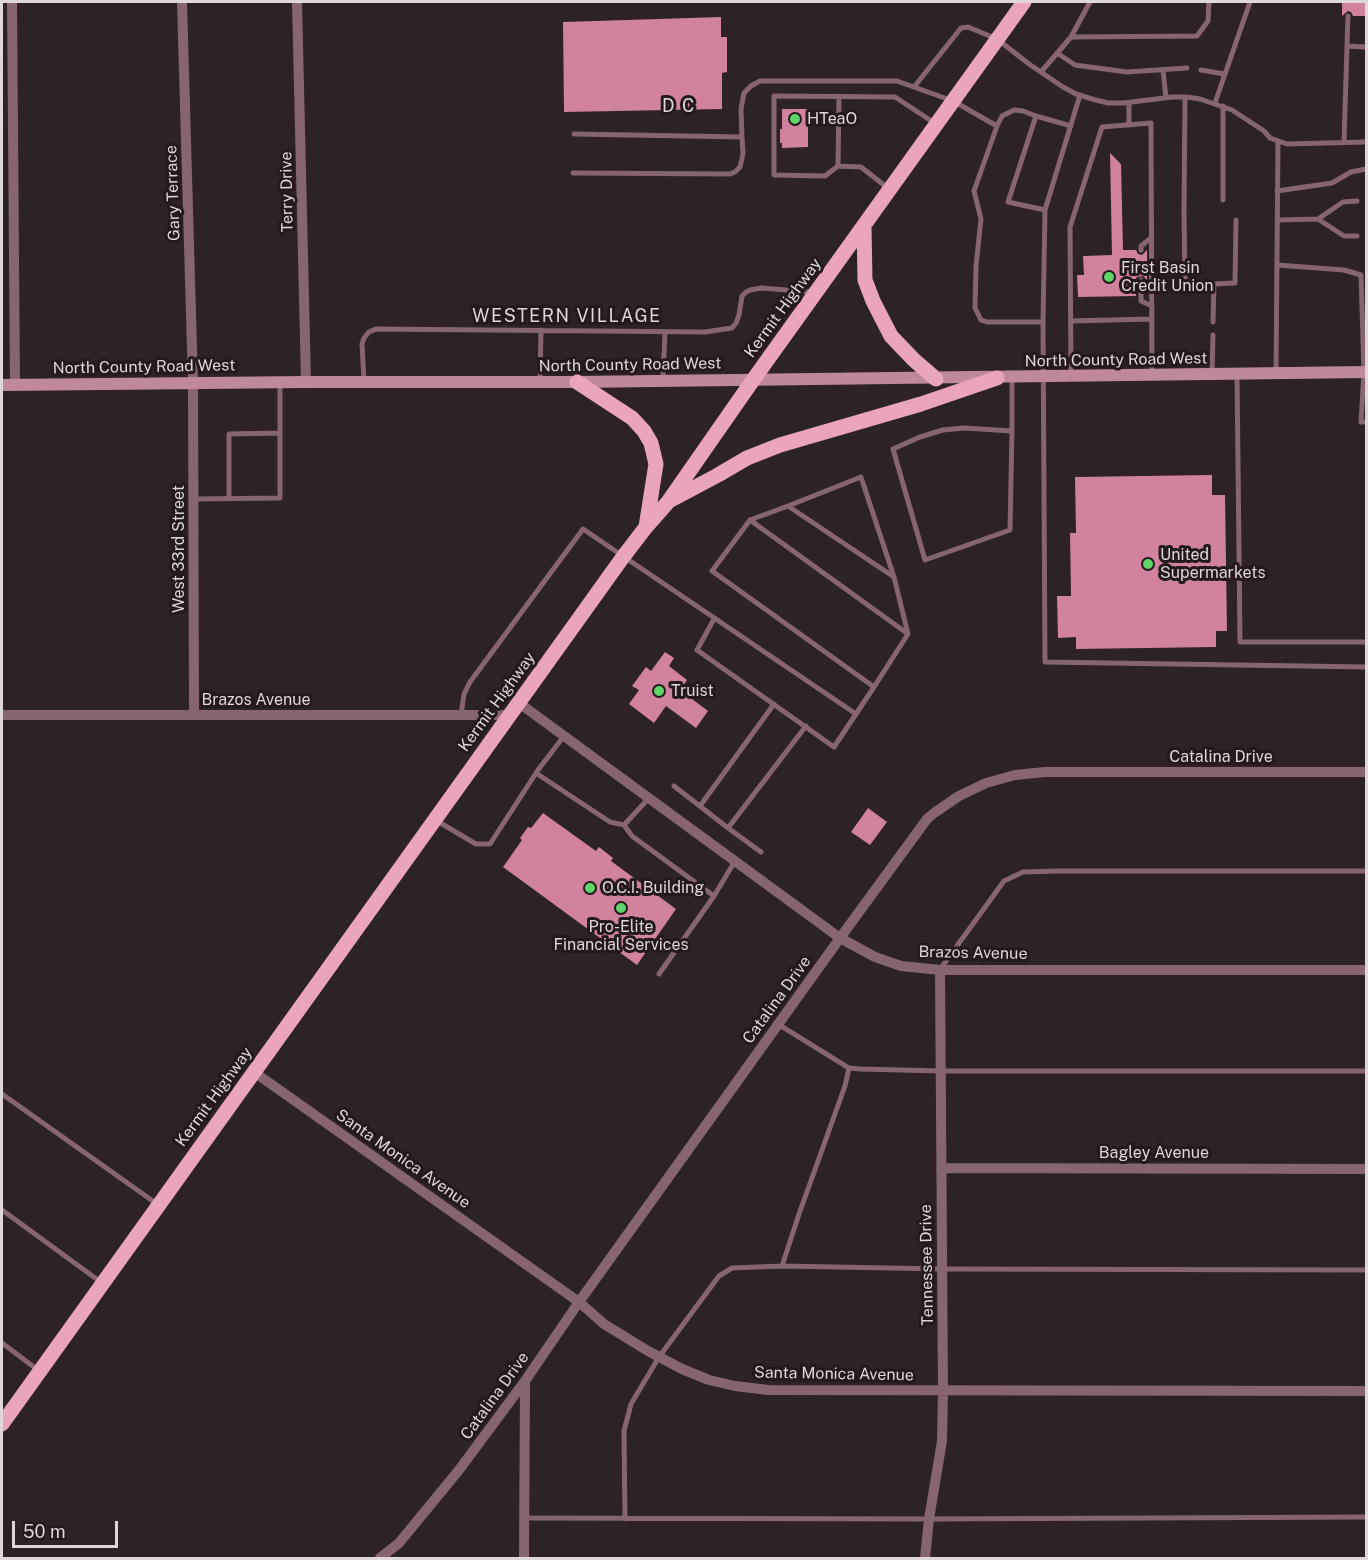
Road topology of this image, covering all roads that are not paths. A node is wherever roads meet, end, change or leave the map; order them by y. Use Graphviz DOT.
graph roads {
  1 [pos="12,2"];
  2 [pos="182,2"];
  3 [pos="297,2"];
  4 [pos="1090,2"];
  5 [pos="1209,2"];
  6 [pos="1250,2"];
  7 [pos="1020,3"];
  8 [pos="1348,16"];
  9 [pos="1071,37"];
  10 [pos="997,39"];
  11 [pos="1347,46"];
  12 [pos="1366,47"];
  13 [pos="1057,53"];
  14 [pos="1187,68"];
  15 [pos="1163,70"];
  16 [pos="1201,70"];
  17 [pos="1041,72"];
  18 [pos="1224,75"];
  19 [pos="914,87"];
  20 [pos="1080,95"];
  21 [pos="839,96"];
  22 [pos="1185,97"];
  23 [pos="1166,98"];
  24 [pos="953,101"];
  25 [pos="1129,103"];
  26 [pos="1215,103"];
  27 [pos="1223,106"];
  28 [pos="1036,116"];
  29 [pos="1129,124"];
  30 [pos="936,125"];
  31 [pos="997,126"];
  32 [pos="1071,126"];
  33 [pos="574,134"];
  34 [pos="742,137"];
  35 [pos="1278,142"];
  36 [pos="1344,142"];
  37 [pos="1366,142"];
  38 [pos="838,166"];
  39 [pos="1366,169"];
  40 [pos="573,173"];
  41 [pos="890,190"];
  42 [pos="1277,190"];
  43 [pos="1223,200"];
  44 [pos="1357,201"];
  45 [pos="1045,210"];
  46 [pos="1318,219"];
  47 [pos="1236,220"];
  48 [pos="1277,220"];
  49 [pos="864,227"];
  50 [pos="1357,236"];
  51 [pos="1151,238"];
  52 [pos="1141,250"];
  53 [pos="1277,265"];
  54 [pos="1141,280"];
  55 [pos="1214,284"];
  56 [pos="817,292"];
  57 [pos="1152,306"];
  58 [pos="1152,319"];
  59 [pos="1043,321"];
  60 [pos="1071,321"];
  61 [pos="1213,322"];
  62 [pos="540,330"];
  63 [pos="665,332"];
  64 [pos="1213,335"];
  65 [pos="1365,372"];
  66 [pos="1237,374"];
  67 [pos="1276,374"];
  68 [pos="1212,375"];
  69 [pos="1152,376"];
  70 [pos="1044,377"];
  71 [pos="1071,377"];
  72 [pos="997,378"];
  73 [pos="1012,378"];
  74 [pos="936,379"];
  75 [pos="753,380"];
  76 [pos="663,381"];
  77 [pos="280,382"];
  78 [pos="306,382"];
  79 [pos="364,382"];
  80 [pos="540,382"];
  81 [pos="577,382"];
  82 [pos="193,383"];
  83 [pos="15,384"];
  84 [pos="2,385"];
  85 [pos="1366,422"];
  86 [pos="1012,431"];
  87 [pos="280,433"];
  88 [pos="229,499"];
  89 [pos="193,500"];
  90 [pos="668,502"];
  91 [pos="788,506"];
  92 [pos="750,520"];
  93 [pos="646,527"];
  94 [pos="623,557"];
  95 [pos="894,577"];
  96 [pos="714,619"];
  97 [pos="908,634"];
  98 [pos="1366,642"];
  99 [pos="1366,667"];
  100 [pos="874,687"];
  101 [pos="774,704"];
  102 [pos="514,709"];
  103 [pos="856,714"];
  104 [pos="2,715"];
  105 [pos="194,715"];
  106 [pos="461,715"];
  107 [pos="806,726"];
  108 [pos="564,736"];
  109 [pos="1366,772"];
  110 [pos="536,773"];
  111 [pos="674,786"];
  112 [pos="649,798"];
  113 [pos="699,806"];
  114 [pos="435,819"];
  115 [pos="624,825"];
  116 [pos="728,828"];
  117 [pos="761,852"];
  118 [pos="735,861"];
  119 [pos="1366,871"];
  120 [pos="714,896"];
  121 [pos="840,938"];
  122 [pos="940,970"];
  123 [pos="1366,970"];
  124 [pos="659,974"];
  125 [pos="778,1024"];
  126 [pos="849,1068"];
  127 [pos="941,1071"];
  128 [pos="1366,1071"];
  129 [pos="254,1072"];
  130 [pos="2,1094"];
  131 [pos="941,1168"];
  132 [pos="1366,1169"];
  133 [pos="159,1205"];
  134 [pos="2,1210"];
  135 [pos="782,1266"];
  136 [pos="942,1269"];
  137 [pos="1366,1270"];
  138 [pos="102,1283"];
  139 [pos="579,1302"];
  140 [pos="2,1343"];
  141 [pos="659,1357"];
  142 [pos="39,1371"];
  143 [pos="525,1381"];
  144 [pos="944,1391"];
  145 [pos="1366,1391"];
  146 [pos="2,1424"];
  147 [pos="1366,1517"];
  148 [pos="524,1518"];
  149 [pos="625,1519"];
  150 [pos="929,1519"];
  151 [pos="380,1558"];
  152 [pos="524,1558"];
  153 [pos="925,1558"];
  1 -- 83 [label="street"];
  2 -- 82 [label="street, Gary Terrace"];
  3 -- 78 [label="street, Terry Drive"];
  4 -- 9 [label="lane"];
  5 -- 9 [label="lane"];
  6 -- 18 [label="lane"];
  7 -- 10 [label="main road, Kermit Highway"];
  8 -- 11 [label="lane"];
  9 -- 13 [label="lane"];
  10 -- 17 [label="lane"];
  10 -- 19 [label="lane"];
  10 -- 24 [label="main road, Kermit Highway"];
  11 -- 12 [label="lane"];
  11 -- 36 [label="lane"];
  13 -- 15 [label="lane"];
  13 -- 17 [label="lane"];
  14 -- 15 [label="lane"];
  15 -- 23 [label="lane"];
  16 -- 18 [label="lane"];
  17 -- 20 [label="lane"];
  18 -- 26 [label="lane"];
  19 -- 24 [label="lane"];
  19 -- 34 [label="lane"];
  20 -- 25 [label="lane"];
  20 -- 32 [label="lane"];
  21 -- 30 [label="lane"];
  21 -- 38 [label="lane"];
  21 -- 38 [label="lane"];
  22 -- 23 [label="lane"];
  22 -- 26 [label="lane"];
  22 -- 55 [label="lane"];
  23 -- 25 [label="lane"];
  24 -- 30 [label="main road, Kermit Highway"];
  24 -- 31 [label="lane"];
  25 -- 29 [label="lane"];
  26 -- 27 [label="lane"];
  27 -- 35 [label="lane"];
  27 -- 43 [label="lane"];
  28 -- 31 [label="lane"];
  28 -- 32 [label="lane"];
  28 -- 45 [label="lane"];
  29 -- 51 [label="lane"];
  29 -- 60 [label="lane"];
  30 -- 41 [label="main road, Kermit Highway"];
  31 -- 59 [label="lane"];
  32 -- 45 [label="lane"];
  33 -- 34 [label="lane"];
  34 -- 40 [label="lane"];
  35 -- 36 [label="lane"];
  35 -- 42 [label="lane"];
  36 -- 37 [label="lane"];
  38 -- 41 [label="lane"];
  39 -- 42 [label="lane"];
  41 -- 49 [label="main road, Kermit Highway"];
  42 -- 48 [label="lane"];
  44 -- 46 [label="lane"];
  45 -- 59 [label="lane"];
  46 -- 48 [label="lane"];
  46 -- 50 [label="lane"];
  47 -- 55 [label="lane"];
  48 -- 53 [label="lane"];
  49 -- 56 [label="main road, Kermit Highway"];
  49 -- 74 [label="main road"];
  51 -- 52 [label="lane"];
  51 -- 57 [label="lane"];
  53 -- 65 [label="lane"];
  53 -- 67 [label="lane"];
  54 -- 57 [label="lane"];
  55 -- 61 [label="lane"];
  56 -- 63 [label="lane"];
  56 -- 75 [label="main road, Kermit Highway"];
  57 -- 58 [label="lane"];
  58 -- 60 [label="lane"];
  58 -- 69 [label="lane"];
  59 -- 70 [label="lane"];
  60 -- 71 [label="lane"];
  62 -- 63 [label="lane"];
  62 -- 79 [label="lane"];
  62 -- 80 [label="lane"];
  63 -- 76 [label="lane"];
  64 -- 68 [label="lane"];
  65 -- 67 [label="main road, North County Road West"];
  65 -- 85 [label="lane"];
  66 -- 67 [label="main road, North County Road West"];
  66 -- 68 [label="main road, North County Road West"];
  66 -- 98 [label="lane"];
  68 -- 69 [label="main road, North County Road West"];
  69 -- 71 [label="main road, North County Road West"];
  70 -- 71 [label="main road, North County Road West"];
  70 -- 73 [label="main road, North County Road West"];
  70 -- 99 [label="lane"];
  72 -- 73 [label="main road, North County Road West"];
  72 -- 74 [label="main road, North County Road West"];
  72 -- 90 [label="main road"];
  73 -- 86 [label="lane"];
  74 -- 75 [label="main road, North County Road West"];
  75 -- 76 [label="main road, North County Road West"];
  75 -- 90 [label="main road, Kermit Highway"];
  76 -- 81 [label="main road, North County Road West"];
  77 -- 78 [label="main road, North County Road West"];
  77 -- 82 [label="main road, North County Road West"];
  77 -- 87 [label="lane"];
  78 -- 79 [label="main road, North County Road West"];
  79 -- 80 [label="main road, North County Road West"];
  80 -- 81 [label="main road, North County Road West"];
  81 -- 93 [label="main road"];
  82 -- 83 [label="main road, North County Road West"];
  82 -- 89 [label="street, West 33rd Street"];
  83 -- 84 [label="main road, North County Road West"];
  86 -- 86 [label="lane"];
  87 -- 88 [label="lane"];
  87 -- 88 [label="lane"];
  88 -- 89 [label="lane"];
  89 -- 105 [label="street, West 33rd Street"];
  90 -- 93 [label="main road, Kermit Highway"];
  91 -- 92 [label="lane"];
  91 -- 95 [label="lane"];
  91 -- 95 [label="lane"];
  92 -- 97 [label="lane"];
  92 -- 100 [label="lane"];
  93 -- 94 [label="main road, Kermit Highway"];
  94 -- 96 [label="lane"];
  94 -- 102 [label="main road, Kermit Highway"];
  94 -- 106 [label="lane"];
  95 -- 97 [label="lane"];
  96 -- 101 [label="lane"];
  96 -- 103 [label="lane"];
  97 -- 100 [label="lane"];
  100 -- 103 [label="lane"];
  101 -- 107 [label="lane"];
  101 -- 113 [label="lane"];
  102 -- 106 [label="street, Brazos Avenue"];
  102 -- 108 [label="street, Brazos Avenue"];
  102 -- 114 [label="main road, Kermit Highway"];
  103 -- 107 [label="lane"];
  104 -- 105 [label="street, Brazos Avenue"];
  105 -- 106 [label="street, Brazos Avenue"];
  107 -- 116 [label="lane"];
  108 -- 110 [label="lane"];
  108 -- 112 [label="street, Brazos Avenue"];
  109 -- 121 [label="street, Catalina Drive"];
  110 -- 114 [label="lane"];
  110 -- 115 [label="lane"];
  111 -- 113 [label="lane"];
  112 -- 115 [label="lane"];
  112 -- 118 [label="street, Brazos Avenue"];
  113 -- 116 [label="lane"];
  114 -- 129 [label="main road, Kermit Highway"];
  115 -- 120 [label="lane"];
  116 -- 117 [label="lane"];
  118 -- 120 [label="lane"];
  118 -- 121 [label="street, Brazos Avenue"];
  119 -- 122 [label="lane"];
  120 -- 124 [label="lane"];
  121 -- 122 [label="street, Brazos Avenue"];
  121 -- 125 [label="street, Catalina Drive"];
  122 -- 123 [label="street, Brazos Avenue"];
  122 -- 127 [label="street, Tennessee Drive"];
  125 -- 126 [label="lane"];
  125 -- 139 [label="street, Catalina Drive"];
  126 -- 127 [label="lane"];
  126 -- 135 [label="lane"];
  127 -- 128 [label="lane"];
  127 -- 131 [label="street, Tennessee Drive"];
  129 -- 133 [label="main road, Kermit Highway"];
  129 -- 139 [label="street, Santa Monica Avenue"];
  130 -- 133 [label="lane"];
  131 -- 132 [label="street, Bagley Avenue"];
  131 -- 136 [label="street, Tennessee Drive"];
  133 -- 138 [label="main road, Kermit Highway"];
  134 -- 138 [label="lane"];
  135 -- 136 [label="lane"];
  135 -- 141 [label="lane"];
  136 -- 137 [label="lane"];
  136 -- 144 [label="street, Tennessee Drive"];
  138 -- 142 [label="main road, Kermit Highway"];
  139 -- 141 [label="street, Santa Monica Avenue"];
  139 -- 143 [label="street, Catalina Drive"];
  140 -- 142 [label="lane"];
  141 -- 144 [label="street, Santa Monica Avenue"];
  141 -- 149 [label="lane"];
  142 -- 146 [label="main road, Kermit Highway"];
  143 -- 148 [label="street"];
  143 -- 151 [label="street, Catalina Drive"];
  144 -- 145 [label="street, Santa Monica Avenue"];
  144 -- 150 [label="street, Tennessee Drive"];
  147 -- 150 [label="lane"];
  148 -- 149 [label="lane"];
  148 -- 152 [label="street"];
  149 -- 150 [label="lane"];
  150 -- 153 [label="street, Tennessee Drive"];
}
